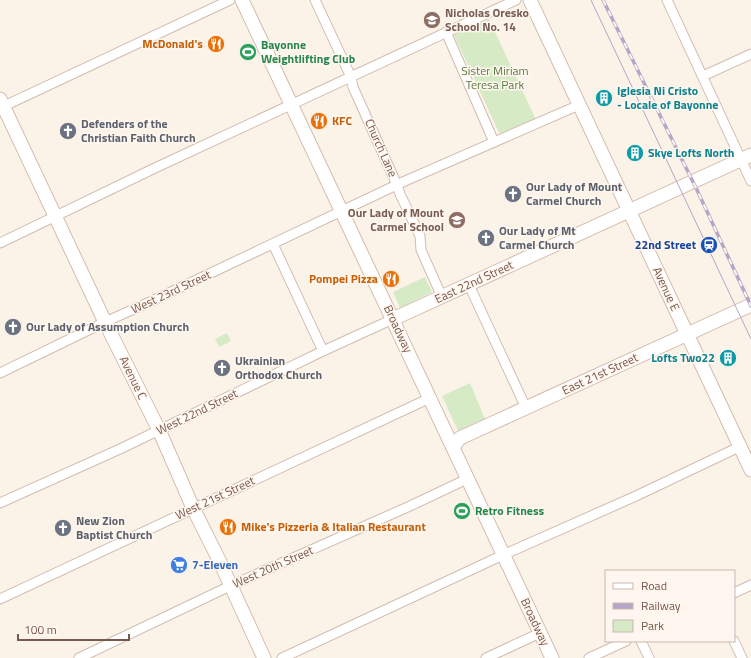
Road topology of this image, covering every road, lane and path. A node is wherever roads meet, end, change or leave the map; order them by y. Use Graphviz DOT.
graph roads {
  1 [pos="230,0"];
  2 [pos="242,0"];
  3 [pos="315,0"];
  4 [pos="516,0"];
  5 [pos="530,0"];
  6 [pos="667,0"];
  7 [pos="446,32"];
  8 [pos="751,54"];
  9 [pos="703,76"];
  10 [pos="351,77"];
  11 [pos="1,105"];
  12 [pos="291,105"];
  13 [pos="579,105"];
  14 [pos="494,142"];
  15 [pos="746,157"];
  16 [pos="751,181"];
  17 [pos="397,185"];
  18 [pos="629,211"];
  19 [pos="342,212"];
  20 [pos="55,216"];
  21 [pos="0,243"];
  22 [pos="273,244"];
  23 [pos="469,285"];
  24 [pos="442,297"];
  25 [pos="751,305"];
  26 [pos="393,319"];
  27 [pos="105,322"];
  28 [pos="687,334"];
  29 [pos="323,351"];
  30 [pos="0,373"];
  31 [pos="430,398"];
  32 [pos="526,408"];
  33 [pos="159,430"];
  34 [pos="453,447"];
  35 [pos="739,447"];
  36 [pos="751,470"];
  37 [pos="467,479"];
  38 [pos="0,503"];
  39 [pos="193,508"];
  40 [pos="504,554"];
  41 [pos="751,585"];
  42 [pos="230,586"];
  43 [pos="735,593"];
  44 [pos="0,599"];
  45 [pos="540,633"];
  46 [pos="624,642"];
  47 [pos="641,642"];
  48 [pos="734,642"];
  49 [pos="79,658"];
  50 [pos="264,658"];
  51 [pos="282,658"];
  52 [pos="486,658"];
  53 [pos="552,658"];
  54 [pos="589,658"];
  55 [pos="649,658"];
  56 [pos="742,658"];
  1 -- 11 [label="street"];
  2 -- 12 [label="street, Broadway"];
  3 -- 10 [label="street, Church Lane"];
  4 -- 7 [label="street"];
  5 -- 13 [label="street, Avenue E"];
  6 -- 9 [label="street"];
  7 -- 10 [label="street"];
  7 -- 14 [label="street"];
  8 -- 9 [label="street"];
  9 -- 15 [label="street"];
  10 -- 12 [label="street"];
  10 -- 17 [label="street, Church Lane"];
  11 -- 20 [label="street, Avenue C"];
  12 -- 19 [label="street, Broadway"];
  12 -- 20 [label="street"];
  13 -- 14 [label="street, West 23rd Street"];
  13 -- 18 [label="street, Avenue E"];
  14 -- 17 [label="street, West 23rd Street"];
  15 -- 16 [label="street"];
  15 -- 18 [label="street, East 22nd Street"];
  17 -- 19 [label="street, West 23rd Street"];
  17 -- 24 [label="street, Church Lane"];
  18 -- 23 [label="street, East 22nd Street"];
  18 -- 28 [label="street, Avenue E"];
  19 -- 22 [label="street, West 23rd Street"];
  19 -- 26 [label="street, Broadway"];
  20 -- 21 [label="street"];
  20 -- 27 [label="street, Avenue C"];
  22 -- 27 [label="street, West 23rd Street"];
  22 -- 29 [label="street"];
  23 -- 24 [label="street, East 22nd Street"];
  23 -- 32 [label="street"];
  24 -- 26 [label="street, East 22nd Street"];
  25 -- 28 [label="street, East 21st Street"];
  26 -- 29 [label="street, West 22nd Street"];
  26 -- 31 [label="street, Broadway"];
  27 -- 30 [label="street, West 23rd Street"];
  27 -- 33 [label="street, Avenue C"];
  28 -- 32 [label="street, East 21st Street"];
  28 -- 35 [label="street, Avenue E"];
  29 -- 33 [label="street, West 22nd Street"];
  31 -- 34 [label="street, Broadway"];
  31 -- 39 [label="street, West 21st Street"];
  32 -- 34 [label="street, East 21st Street"];
  33 -- 38 [label="street, West 22nd Street"];
  33 -- 39 [label="street, Avenue C"];
  34 -- 37 [label="street, Broadway"];
  35 -- 36 [label="street, Avenue E"];
  35 -- 40 [label="street"];
  37 -- 40 [label="street, Broadway"];
  37 -- 42 [label="street, West 20th Street"];
  39 -- 42 [label="street, Avenue C"];
  39 -- 44 [label="street, West 21st Street"];
  40 -- 45 [label="street, Broadway"];
  40 -- 51 [label="street"];
  41 -- 43 [label="street"];
  42 -- 49 [label="street, West 20th Street"];
  42 -- 50 [label="street, Avenue C"];
  45 -- 52 [label="street"];
  45 -- 53 [label="street, Broadway"];
  46 -- 54 [label="street"];
  47 -- 55 [label="street"];
  48 -- 56 [label="street"];
}
